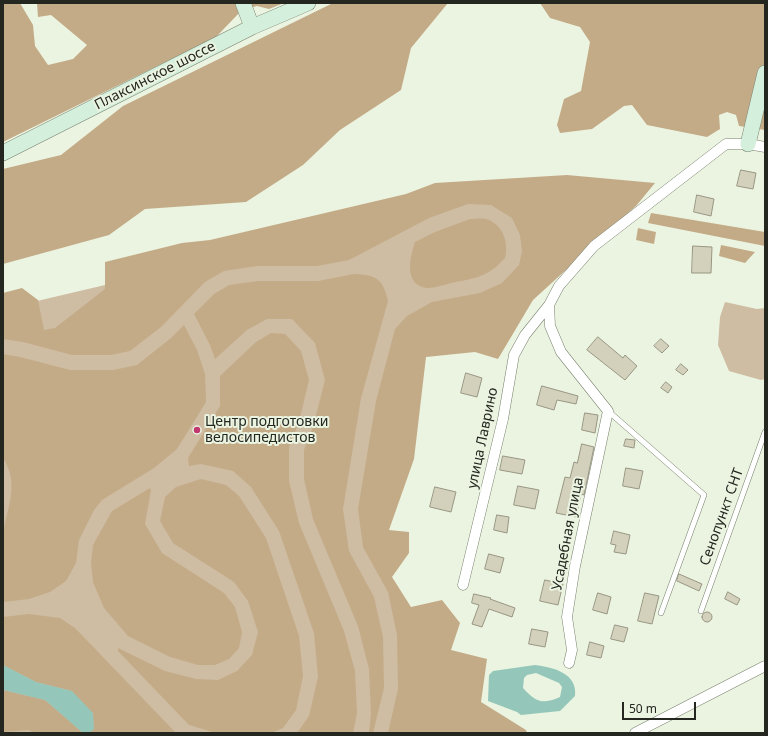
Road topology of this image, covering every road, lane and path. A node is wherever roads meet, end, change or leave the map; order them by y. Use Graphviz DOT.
graph roads {
  1 [pos="243,3"];
  2 [pos="308,3"];
  3 [pos="252,27"];
  4 [pos="765,73"];
  5 [pos="748,144"];
  6 [pos="765,147"];
  7 [pos="3,153"];
  8 [pos="549,306"];
  9 [pos="608,411"];
  10 [pos="765,432"];
  11 [pos="463,585"];
  12 [pos="701,611"];
  13 [pos="660,613"];
  14 [pos="569,663"];
  15 [pos="765,666"];
  16 [pos="635,733"];
  1 -- 3 [label="main road"];
  2 -- 3 [label="main road, Плаксинское шоссе"];
  3 -- 7 [label="main road, Плаксинское шоссе"];
  4 -- 5 [label="main road"];
  5 -- 6 [label="street"];
  5 -- 8 [label="street, улица Лаврино"];
  8 -- 9 [label="street"];
  8 -- 11 [label="street, улица Лаврино"];
  9 -- 13 [label="lane"];
  9 -- 14 [label="street, Усадебная улица"];
  10 -- 12 [label="lane, Сенопункт СНТ"];
  15 -- 16 [label="street"];
}
